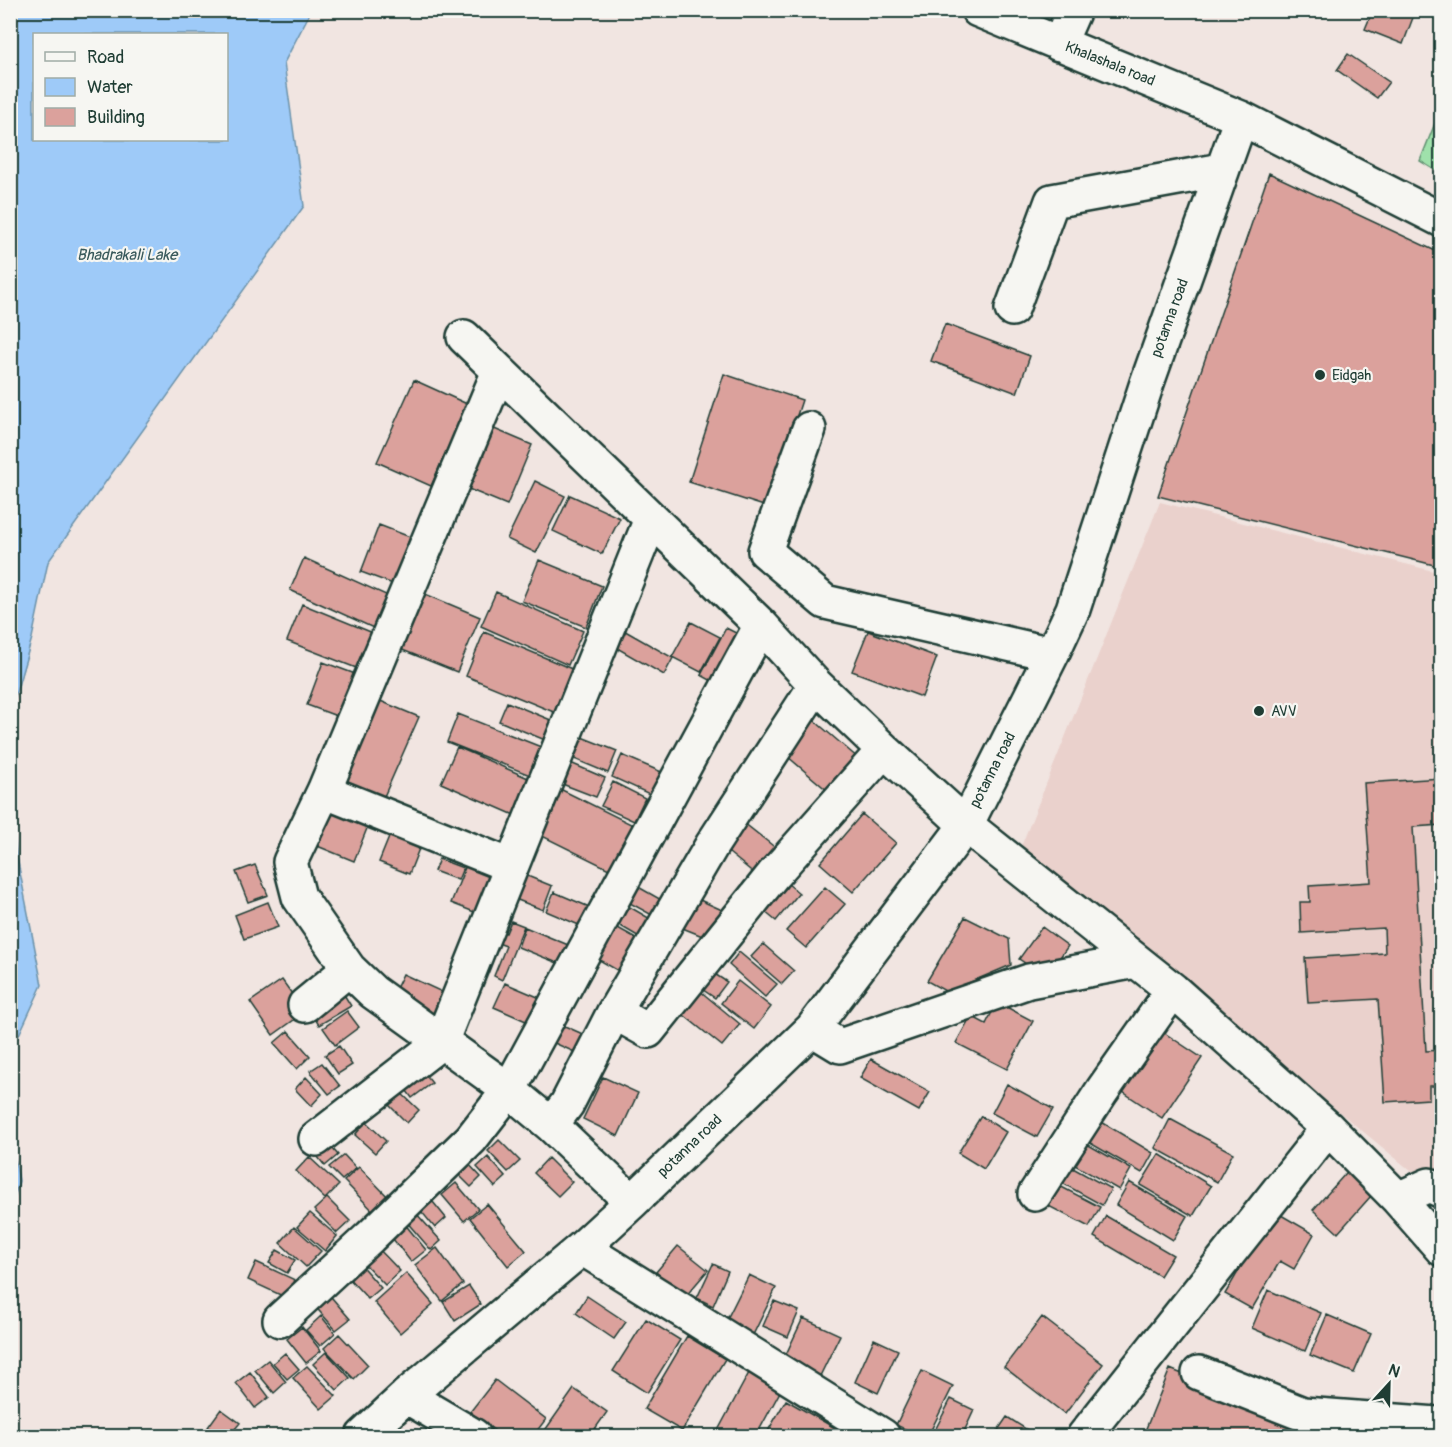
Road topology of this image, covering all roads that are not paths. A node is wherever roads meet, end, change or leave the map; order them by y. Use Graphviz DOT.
graph roads {
  1 [pos="978,10"];
  2 [pos="1074,10"];
  3 [pos="1059,44"];
  4 [pos="1241,118"];
  5 [pos="1222,170"];
  6 [pos="1442,220"];
  7 [pos="1012,309"];
  8 [pos="464,337"];
  9 [pos="499,371"];
  10 [pos="808,429"];
  11 [pos="651,519"];
  12 [pos="760,625"];
  13 [pos="1052,654"];
  14 [pos="816,685"];
  15 [pos="884,750"];
  16 [pos="324,791"];
  17 [pos="966,825"];
  18 [pos="511,866"];
  19 [pos="1136,961"];
  20 [pos="349,969"];
  21 [pos="1173,990"];
  22 [pos="305,1005"];
  23 [pos="614,1012"];
  24 [pos="812,1029"];
  25 [pos="441,1042"];
  26 [pos="509,1090"];
  27 [pos="551,1125"];
  28 [pos="1328,1128"];
  29 [pos="316,1139"];
  30 [pos="1442,1191"];
  31 [pos="1035,1194"];
  32 [pos="1398,1199"];
  33 [pos="632,1202"];
  34 [pos="582,1248"];
  35 [pos="1442,1250"];
  36 [pos="280,1320"];
  37 [pos="1199,1373"];
  38 [pos="406,1396"];
  39 [pos="1442,1430"];
  40 [pos="363,1437"];
  41 [pos="474,1437"];
  42 [pos="883,1437"];
  43 [pos="1084,1437"];
  1 -- 3 [label="street, Khalashala road"];
  2 -- 3 [label="street"];
  3 -- 4 [label="street, Khalashala road"];
  4 -- 5 [label="street, potanna road"];
  4 -- 6 [label="street"];
  5 -- 7 [label="street"];
  5 -- 13 [label="street, potanna road"];
  8 -- 9 [label="street"];
  9 -- 11 [label="street"];
  9 -- 16 [label="street"];
  10 -- 13 [label="street"];
  11 -- 12 [label="street"];
  11 -- 18 [label="street"];
  12 -- 14 [label="street"];
  12 -- 26 [label="street"];
  13 -- 17 [label="street, potanna road"];
  14 -- 15 [label="street"];
  14 -- 23 [label="street"];
  15 -- 17 [label="street"];
  15 -- 23 [label="street"];
  16 -- 18 [label="street"];
  16 -- 20 [label="street"];
  17 -- 19 [label="street"];
  17 -- 24 [label="street, potanna road"];
  18 -- 25 [label="street"];
  19 -- 21 [label="street"];
  19 -- 24 [label="street"];
  20 -- 22 [label="street"];
  20 -- 25 [label="street"];
  21 -- 28 [label="street"];
  21 -- 31 [label="street"];
  23 -- 27 [label="street"];
  24 -- 33 [label="street, potanna road"];
  25 -- 26 [label="street"];
  25 -- 29 [label="street"];
  26 -- 27 [label="street"];
  26 -- 36 [label="street"];
  27 -- 33 [label="street"];
  28 -- 32 [label="street"];
  28 -- 43 [label="street"];
  30 -- 32 [label="street"];
  32 -- 35 [label="street"];
  33 -- 34 [label="street, potanna road"];
  34 -- 38 [label="street, potanna road"];
  34 -- 42 [label="street"];
  37 -- 39 [label="street"];
  38 -- 40 [label="street, potanna road"];
  38 -- 41 [label="street"];
}
